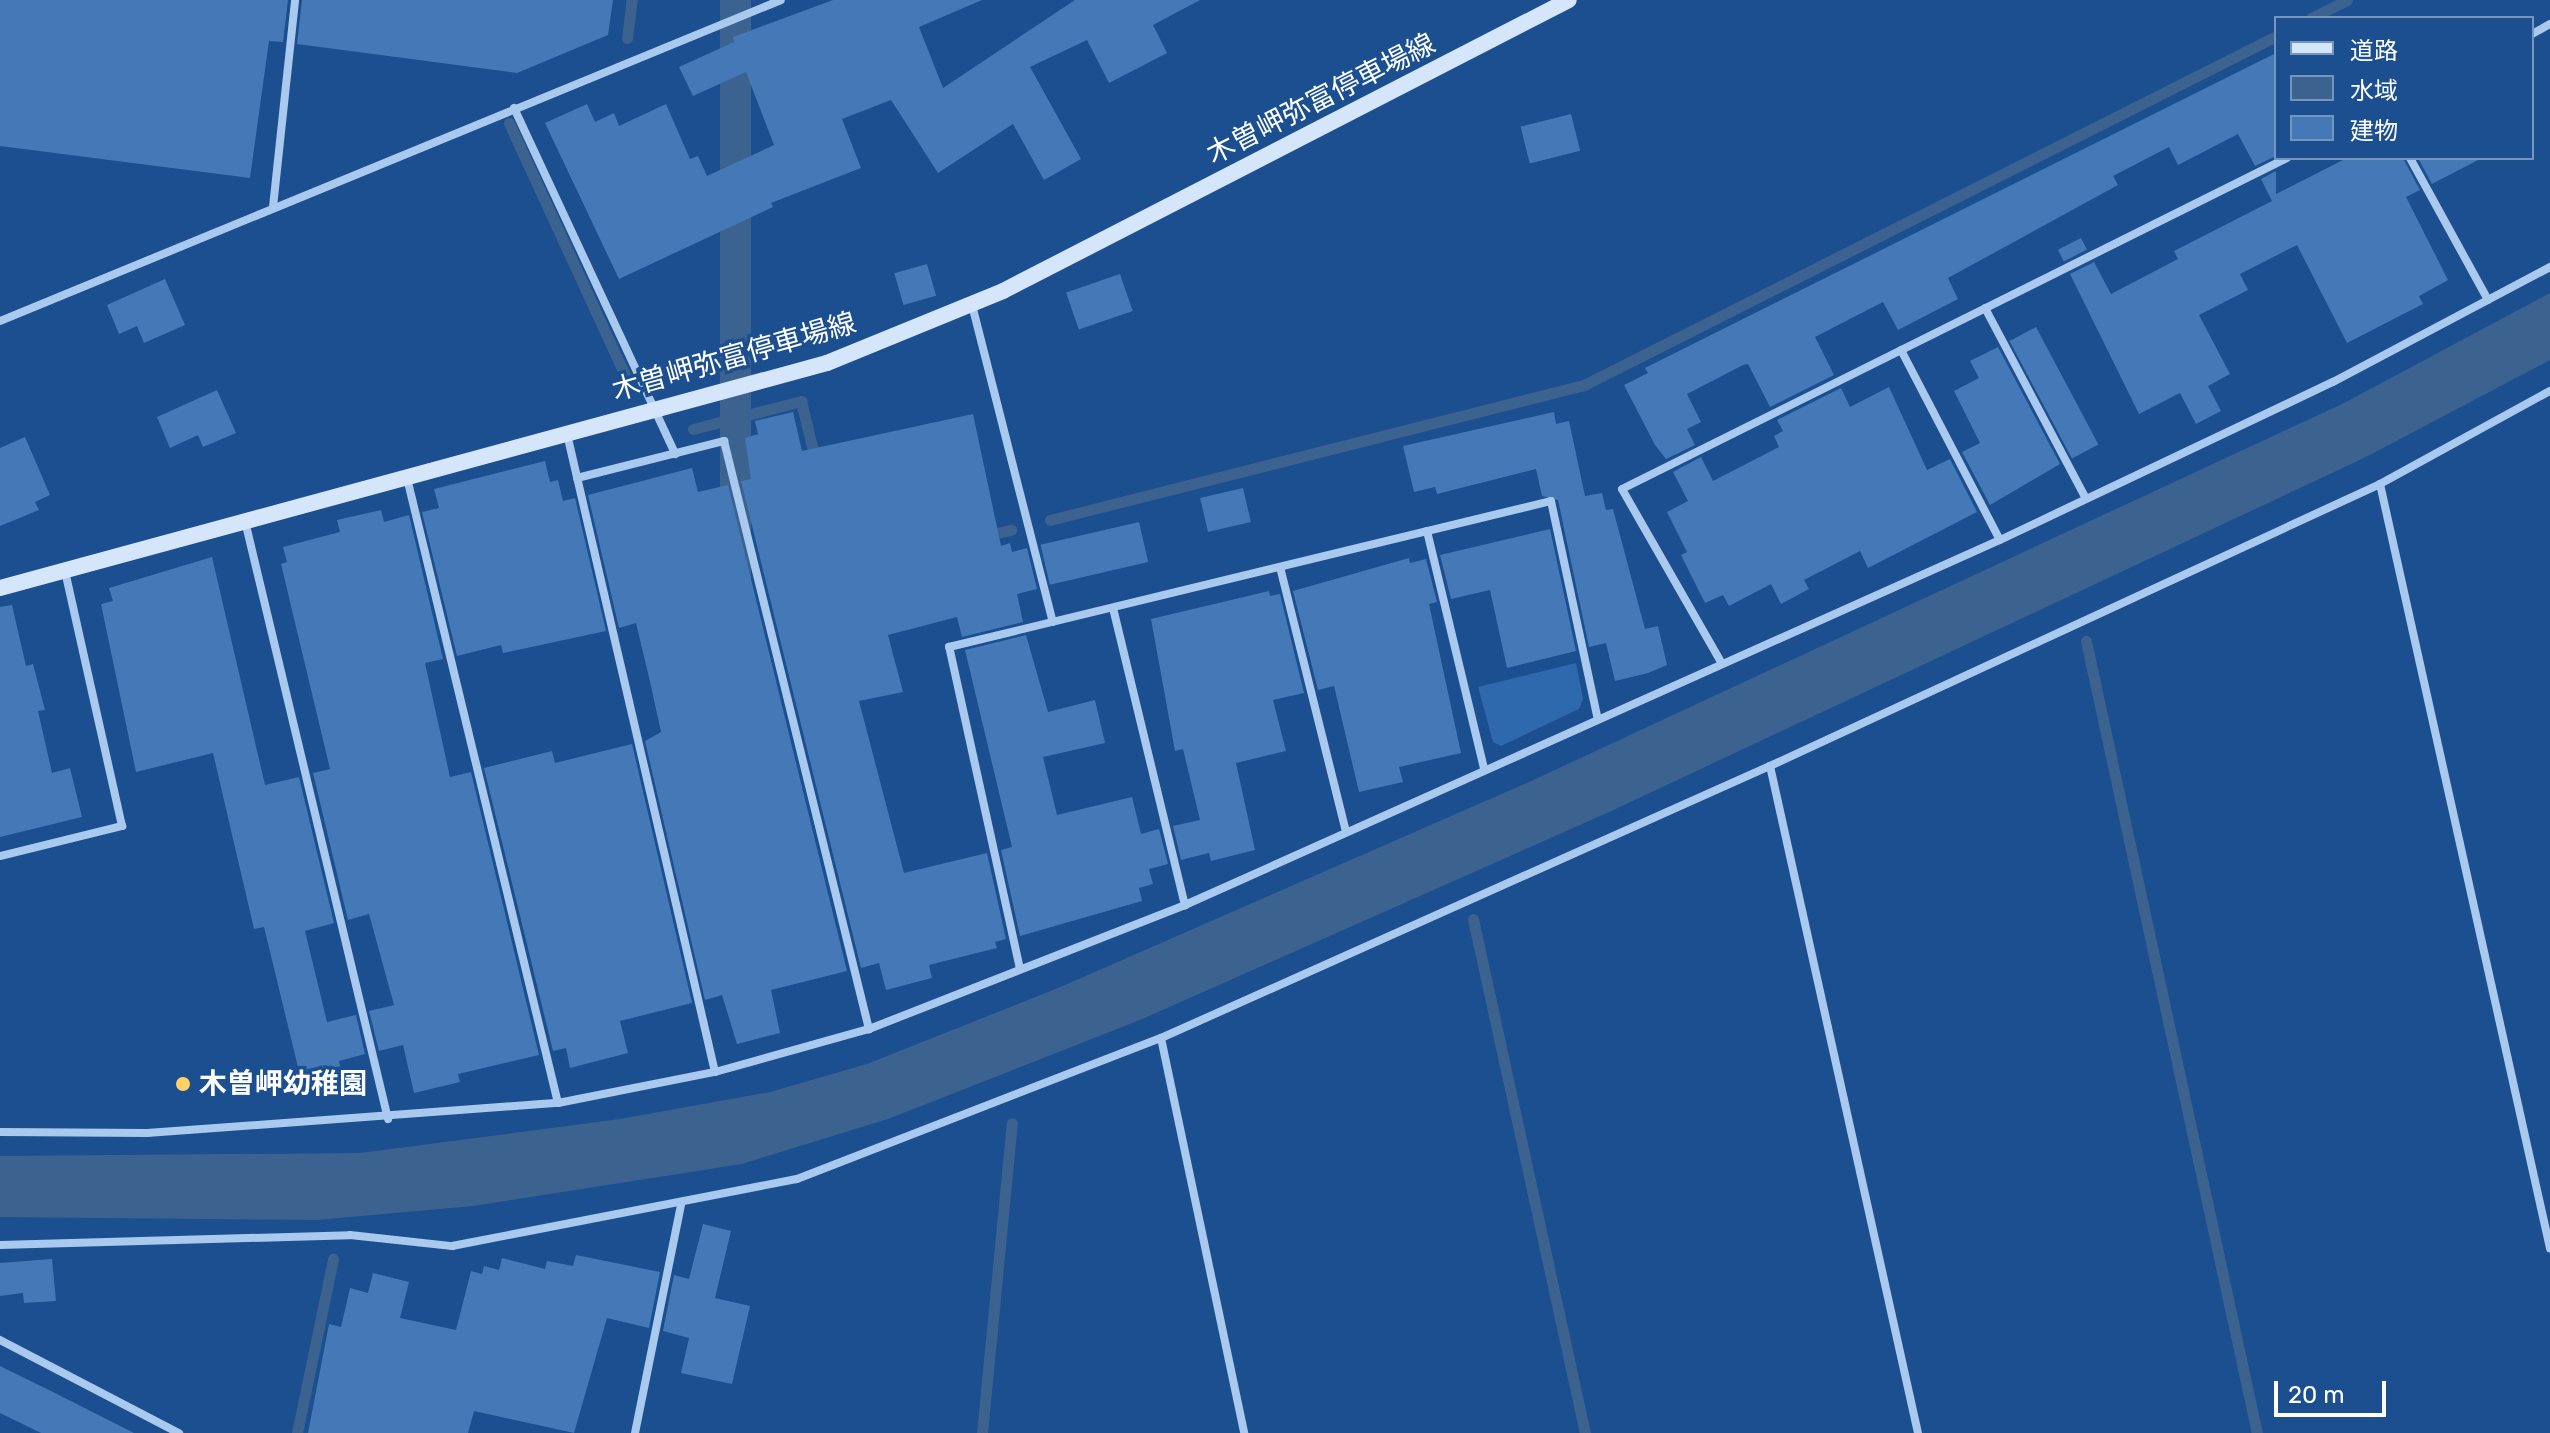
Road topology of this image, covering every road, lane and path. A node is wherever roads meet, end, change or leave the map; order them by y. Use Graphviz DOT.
graph roads {
  1 [pos="295,0"];
  2 [pos="781,0"];
  3 [pos="1569,0"];
  4 [pos="514,108"];
  5 [pos="2283,160"];
  6 [pos="2411,160"];
  7 [pos="273,204"];
  8 [pos="2550,267"];
  9 [pos="2488,300"];
  10 [pos="972,305"];
  11 [pos="1985,308"];
  12 [pos="0,321"];
  13 [pos="1901,350"];
  14 [pos="2550,391"];
  15 [pos="654,408"];
  16 [pos="566,431"];
  17 [pos="675,454"];
  18 [pos="406,474"];
  19 [pos="577,478"];
  20 [pos="2380,484"];
  21 [pos="2085,497"];
  22 [pos="244,518"];
  23 [pos="1427,531"];
  24 [pos="2000,540"];
  25 [pos="1280,567"];
  26 [pos="65,571"];
  27 [pos="0,588"];
  28 [pos="1113,608"];
  29 [pos="1053,622"];
  30 [pos="1721,662"];
  31 [pos="1597,716"];
  32 [pos="1770,766"];
  33 [pos="1484,768"];
  34 [pos="1346,831"];
  35 [pos="0,856"];
  36 [pos="1185,905"];
  37 [pos="1020,969"];
  38 [pos="869,1029"];
  39 [pos="1161,1038"];
  40 [pos="715,1072"];
  41 [pos="558,1103"];
  42 [pos="388,1119"];
  43 [pos="0,1132"];
  44 [pos="681,1205"];
  45 [pos="0,1245"];
  46 [pos="2550,1248"];
  47 [pos="0,1340"];
  48 [pos="179,1433"];
  49 [pos="635,1433"];
  50 [pos="1244,1433"];
  51 [pos="1918,1433"];
  1 -- 7 [label="street"];
  2 -- 4 [label="street"];
  3 -- 10 [label="main road, 木曽岬弥富停車場線"];
  4 -- 7 [label="street"];
  4 -- 15 [label="street"];
  5 -- 11 [label="street"];
  6 -- 9 [label="street"];
  7 -- 12 [label="street"];
  8 -- 9 [label="street"];
  9 -- 21 [label="street"];
  10 -- 15 [label="main road, 木曽岬弥富停車場線"];
  10 -- 29 [label="street"];
  11 -- 13 [label="street"];
  11 -- 21 [label="street"];
  13 -- 24 [label="street"];
  13 -- 30 [label="street"];
  14 -- 20 [label="street"];
  15 -- 16 [label="main road, 木曽岬弥富停車場線"];
  15 -- 17 [label="street"];
  16 -- 18 [label="main road, 木曽岬弥富停車場線"];
  16 -- 19 [label="street"];
  17 -- 19 [label="street"];
  17 -- 38 [label="street"];
  18 -- 22 [label="main road, 木曽岬弥富停車場線"];
  18 -- 41 [label="street"];
  19 -- 40 [label="street"];
  20 -- 32 [label="street"];
  20 -- 46 [label="street"];
  21 -- 24 [label="street"];
  22 -- 26 [label="main road, 木曽岬弥富停車場線"];
  22 -- 42 [label="street"];
  23 -- 25 [label="street"];
  23 -- 31 [label="street"];
  23 -- 33 [label="street"];
  24 -- 30 [label="street"];
  25 -- 28 [label="street"];
  25 -- 34 [label="street"];
  26 -- 27 [label="main road, 木曽岬弥富停車場線"];
  26 -- 35 [label="street"];
  28 -- 29 [label="street"];
  28 -- 36 [label="street"];
  29 -- 37 [label="street"];
  30 -- 31 [label="street"];
  31 -- 33 [label="street"];
  32 -- 39 [label="street"];
  32 -- 51 [label="street"];
  33 -- 34 [label="street"];
  34 -- 36 [label="street"];
  36 -- 37 [label="street"];
  37 -- 38 [label="street"];
  38 -- 40 [label="street"];
  39 -- 44 [label="street"];
  39 -- 50 [label="street"];
  40 -- 41 [label="street"];
  41 -- 42 [label="street"];
  42 -- 43 [label="street"];
  44 -- 45 [label="street"];
  44 -- 49 [label="street"];
  47 -- 48 [label="street"];
}
